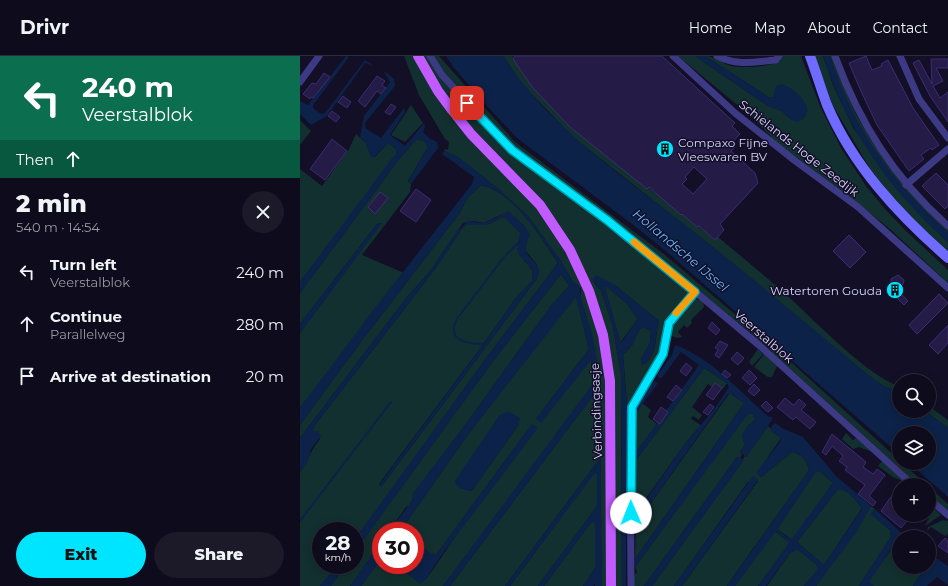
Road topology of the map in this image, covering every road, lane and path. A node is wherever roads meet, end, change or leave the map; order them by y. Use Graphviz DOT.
graph roads {
  1 [pos="319,56"];
  2 [pos="418,56"];
  3 [pos="430,56"];
  4 [pos="673,56"];
  5 [pos="717,56"];
  6 [pos="779,56"];
  7 [pos="810,56"];
  8 [pos="835,56"];
  9 [pos="900,56"];
  10 [pos="300,82"];
  11 [pos="948,138"];
  12 [pos="948,149"];
  13 [pos="906,185"];
  14 [pos="948,226"];
  15 [pos="948,258"];
  16 [pos="948,288"];
  17 [pos="695,292"];
  18 [pos="905,478"];
  19 [pos="936,505"];
  20 [pos="948,516"];
  21 [pos="611,586"];
  22 [pos="631,586"];
  1 -- 10 [label="street"];
  2 -- 21 [label="main road, Verbindingsasje"];
  3 -- 17 [label="street, Veerstalblok"];
  4 -- 16 [label="street, Schielands Hoge Zeedijk"];
  5 -- 6 [label="street"];
  7 -- 15 [label="main road"];
  8 -- 13 [label="street"];
  9 -- 11 [label="street"];
  12 -- 13 [label="street"];
  13 -- 14 [label="street"];
  17 -- 18 [label="street, Veerstalblok"];
  17 -- 22 [label="street"];
  19 -- 20 [label="street"];
}
